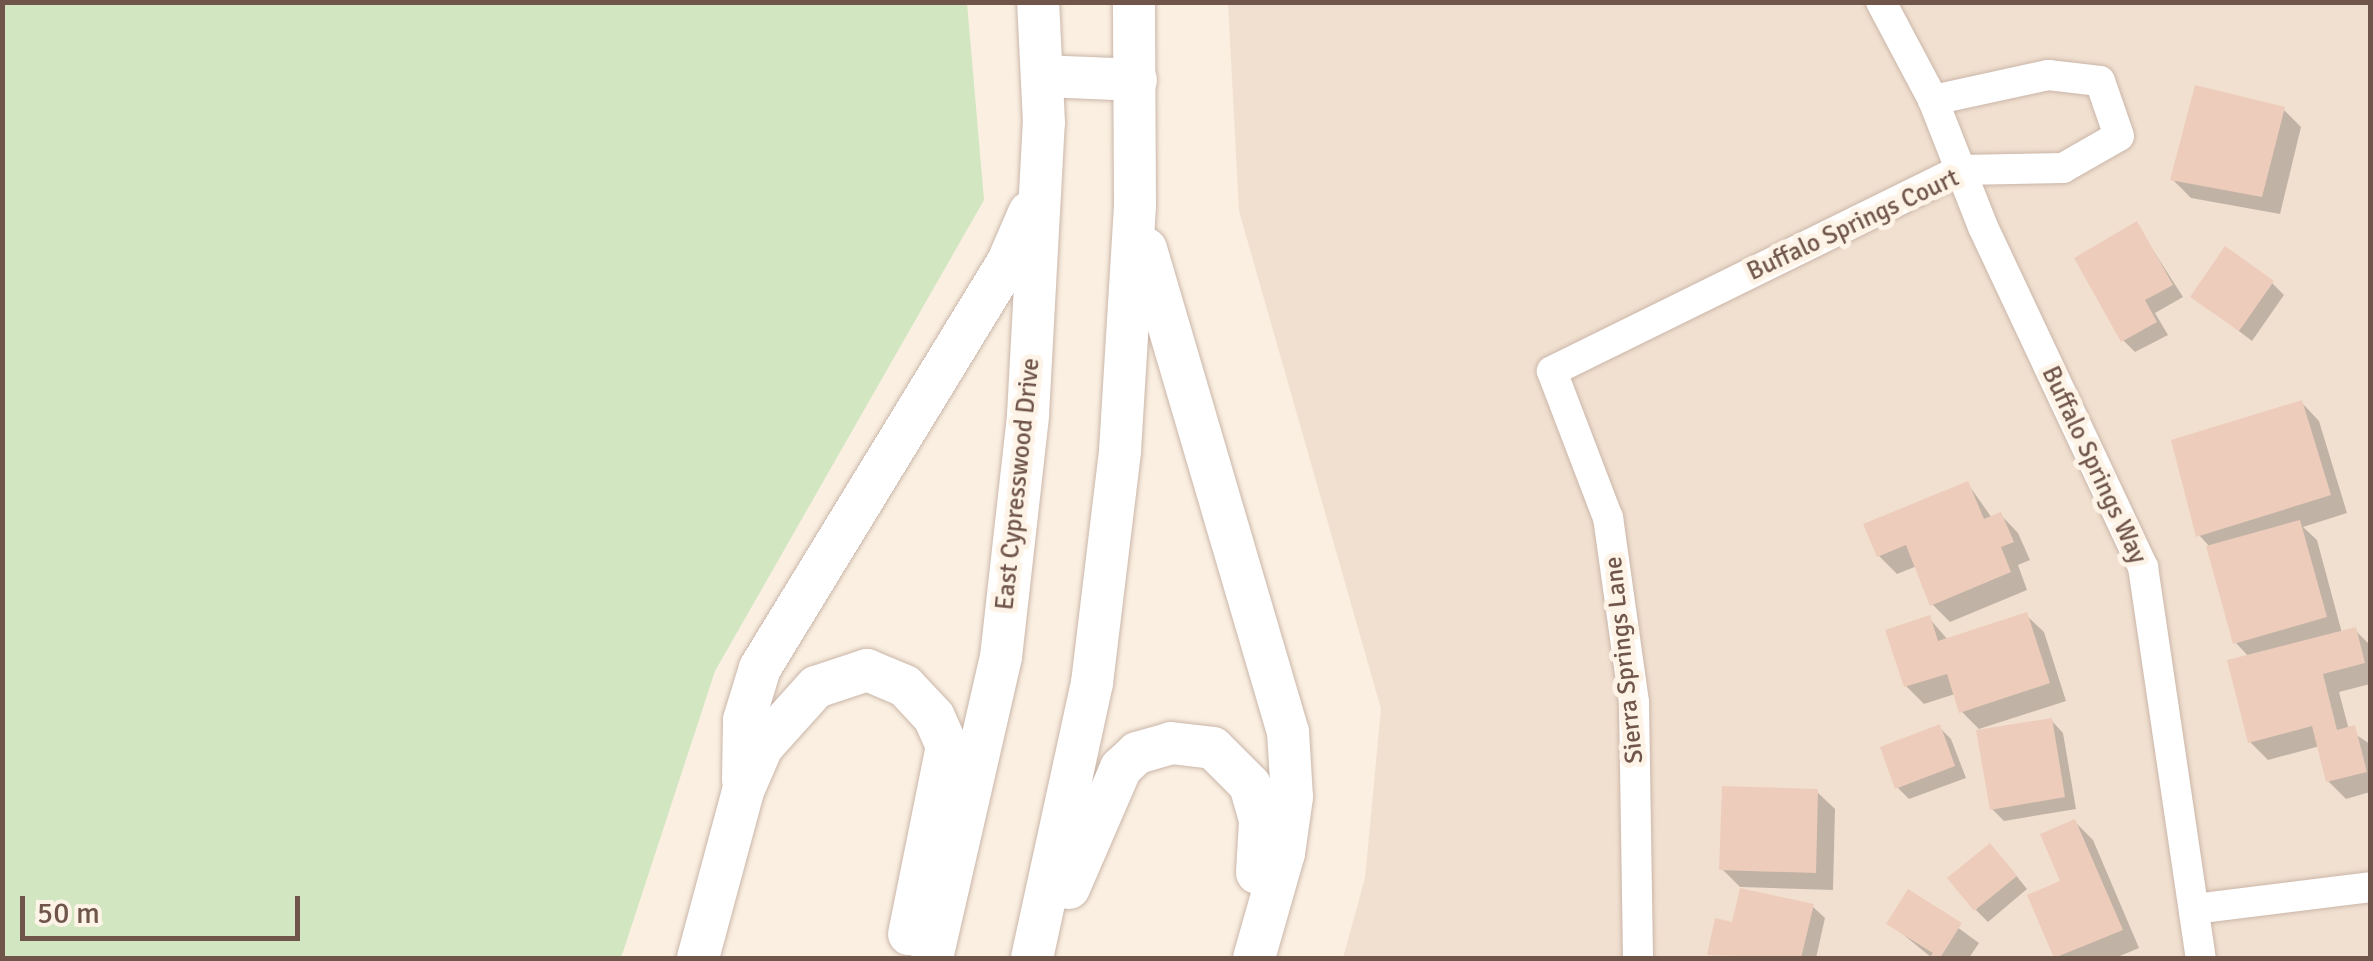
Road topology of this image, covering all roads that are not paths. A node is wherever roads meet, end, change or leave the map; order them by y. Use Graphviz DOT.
graph roads {
  1 [pos="1038,2"];
  2 [pos="1134,2"];
  3 [pos="1881,2"];
  4 [pos="1042,76"];
  5 [pos="1136,80"];
  6 [pos="1932,100"];
  7 [pos="1961,170"];
  8 [pos="1040,186"];
  9 [pos="1135,205"];
  10 [pos="1552,371"];
  11 [pos="743,791"];
  12 [pos="2370,887"];
  13 [pos="2194,909"];
  14 [pos="698,958"];
  15 [pos="904,958"];
  16 [pos="932,958"];
  17 [pos="1032,958"];
  18 [pos="1042,958"];
  19 [pos="1252,958"];
  20 [pos="1638,958"];
  21 [pos="2201,958"];
  1 -- 4 [label="main road, East Cypresswood Drive"];
  2 -- 5 [label="main road"];
  3 -- 6 [label="street, Buffalo Springs Way"];
  4 -- 5 [label="main road"];
  4 -- 8 [label="main road, East Cypresswood Drive"];
  5 -- 9 [label="main road"];
  6 -- 7 [label="street, Buffalo Springs Way"];
  6 -- 7 [label="street, Buffalo Springs Court"];
  7 -- 10 [label="street, Buffalo Springs Court"];
  7 -- 13 [label="street, Buffalo Springs Way"];
  8 -- 11 [label="main road"];
  8 -- 16 [label="main road, East Cypresswood Drive"];
  9 -- 17 [label="main road"];
  9 -- 19 [label="main road"];
  10 -- 20 [label="street, Sierra Springs Lane"];
  11 -- 14 [label="main road"];
  11 -- 15 [label="main road"];
  12 -- 13 [label="street"];
  13 -- 21 [label="street, Buffalo Springs Way"];
  18 -- 19 [label="main road"];
}
